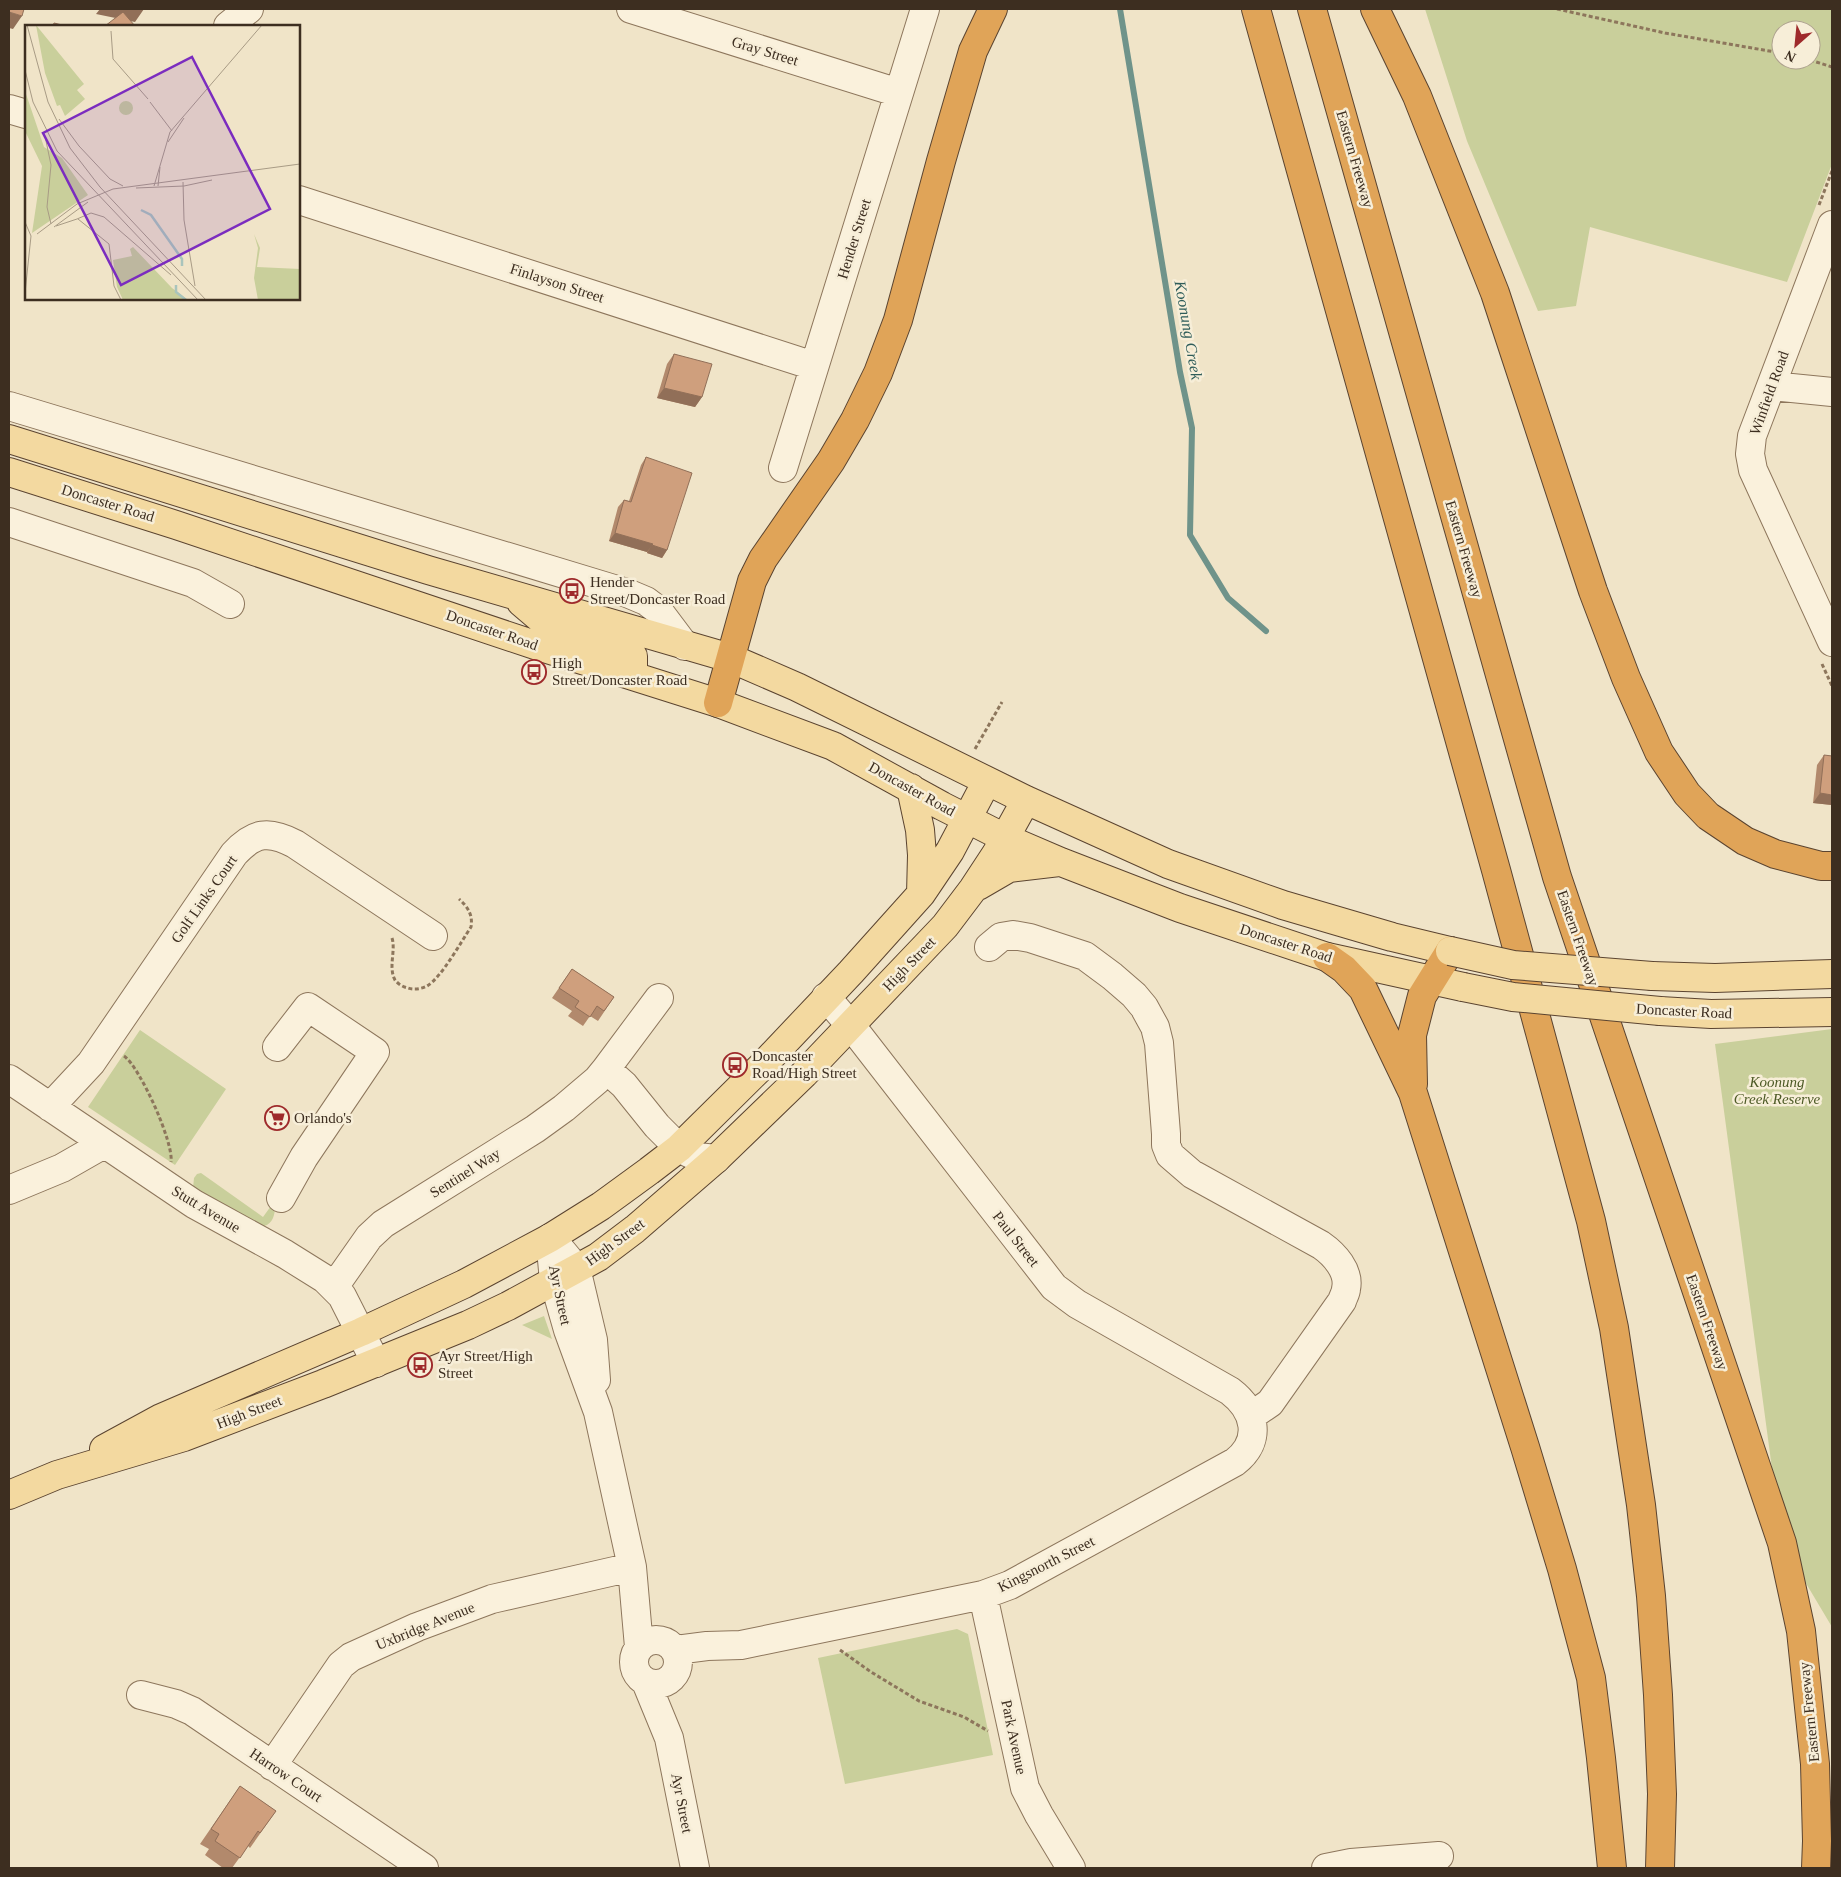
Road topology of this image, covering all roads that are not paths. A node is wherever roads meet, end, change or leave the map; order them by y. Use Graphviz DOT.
graph roads {
  1 [pos="249,9"];
  2 [pos="631,9"];
  3 [pos="925,9"];
  4 [pos="993,9"];
  5 [pos="1256,9"];
  6 [pos="1312,9"];
  7 [pos="1375,9"];
  8 [pos="229,25"];
  9 [pos="899,93"];
  10 [pos="9,109"];
  11 [pos="25,114"];
  12 [pos="300,200"];
  13 [pos="1832,225"];
  14 [pos="814,366"];
  15 [pos="1771,386"];
  16 [pos="1832,392"];
  17 [pos="9,406"];
  18 [pos="9,439"];
  19 [pos="783,468"];
  20 [pos="9,472"];
  21 [pos="9,522"];
  22 [pos="512,595"];
  23 [pos="230,604"];
  24 [pos="1832,642"];
  25 [pos="685,646"];
  26 [pos="730,658"];
  27 [pos="633,676"];
  28 [pos="718,703"];
  29 [pos="987,781"];
  30 [pos="911,788"];
  31 [pos="1026,800"];
  32 [pos="966,819"];
  33 [pos="1005,838"];
  34 [pos="1061,862"];
  35 [pos="1832,866"];
  36 [pos="973,889"];
  37 [pos="921,894"];
  38 [pos="433,936"];
  39 [pos="989,947"];
  40 [pos="1450,951"];
  41 [pos="1327,957"];
  42 [pos="1832,974"];
  43 [pos="1431,980"];
  44 [pos="826,997"];
  45 [pos="659,998"];
  46 [pos="1832,1012"];
  47 [pos="851,1025"];
  48 [pos="277,1047"];
  49 [pos="606,1069"];
  50 [pos="9,1079"];
  51 [pos="1413,1093"];
  52 [pos="58,1113"];
  53 [pos="104,1144"];
  54 [pos="679,1148"];
  55 [pos="716,1159"];
  56 [pos="9,1190"];
  57 [pos="281,1198"];
  58 [pos="550,1238"];
  59 [pos="565,1275"];
  60 [pos="334,1287"];
  61 [pos="361,1332"];
  62 [pos="376,1363"];
  63 [pos="1252,1420"];
  64 [pos="57,1475"];
  65 [pos="9,1495"];
  66 [pos="632,1567"];
  67 [pos="983,1595"];
  68 [pos="662,1661"];
  69 [pos="141,1695"];
  70 [pos="272,1766"];
  71 [pos="1439,1856"];
  72 [pos="424,1868"];
  73 [pos="695,1868"];
  74 [pos="1071,1868"];
  75 [pos="1326,1868"];
  76 [pos="1612,1868"];
  77 [pos="1660,1868"];
  78 [pos="1816,1868"];
  1 -- 8 [label="street"];
  2 -- 9 [label="street, Gray Street"];
  3 -- 9 [label="street, Hender Street"];
  4 -- 26 [label="highway"];
  5 -- 77 [label="highway"];
  6 -- 78 [label="highway, Eastern Freeway"];
  7 -- 35 [label="highway"];
  9 -- 14 [label="street, Hender Street"];
  10 -- 11 [label="street"];
  12 -- 14 [label="street, Finlayson Street"];
  13 -- 15 [label="street, Winfield Road"];
  14 -- 19 [label="street, Hender Street"];
  15 -- 16 [label="street"];
  15 -- 24 [label="street, Winfield Road"];
  17 -- 25 [label="street"];
  18 -- 22 [label="main road, Doncaster Road"];
  20 -- 27 [label="main road, Doncaster Road"];
  21 -- 23 [label="street"];
  22 -- 25 [label="main road, Doncaster Road"];
  22 -- 27 [label="main road"];
  25 -- 26 [label="main road, Doncaster Road"];
  26 -- 28 [label="highway"];
  26 -- 29 [label="main road, Doncaster Road"];
  27 -- 28 [label="main road, Doncaster Road"];
  28 -- 30 [label="main road, Doncaster Road"];
  29 -- 31 [label="main road, Doncaster Road"];
  29 -- 32 [label="main road, High Street"];
  30 -- 32 [label="main road, Doncaster Road"];
  30 -- 37 [label="main road"];
  31 -- 33 [label="main road, High Street"];
  31 -- 40 [label="main road, Doncaster Road"];
  32 -- 33 [label="main road, Doncaster Road"];
  32 -- 37 [label="main road, High Street"];
  33 -- 34 [label="main road, Doncaster Road"];
  33 -- 36 [label="main road, High Street"];
  34 -- 36 [label="main road"];
  34 -- 41 [label="main road, Doncaster Road"];
  36 -- 47 [label="main road, High Street"];
  37 -- 44 [label="main road, High Street"];
  38 -- 52 [label="street, Golf Links Court"];
  39 -- 63 [label="street"];
  40 -- 42 [label="main road, Doncaster Road, bridge"];
  40 -- 43 [label="highway"];
  41 -- 43 [label="main road, Doncaster Road"];
  41 -- 51 [label="highway"];
  43 -- 46 [label="main road, Doncaster Road, bridge"];
  43 -- 51 [label="highway"];
  44 -- 47 [label="street, Paul Street"];
  44 -- 54 [label="main road, High Street"];
  45 -- 49 [label="street, Sentinel Way"];
  47 -- 55 [label="main road, High Street"];
  47 -- 63 [label="street, Paul Street"];
  48 -- 57 [label="street"];
  49 -- 54 [label="street"];
  49 -- 60 [label="street, Sentinel Way"];
  50 -- 52 [label="street, Stutt Avenue"];
  51 -- 76 [label="highway"];
  52 -- 53 [label="street, Stutt Avenue"];
  53 -- 56 [label="street"];
  53 -- 60 [label="street, Stutt Avenue"];
  54 -- 55 [label="street"];
  54 -- 58 [label="main road, High Street"];
  55 -- 59 [label="main road, High Street"];
  58 -- 59 [label="street, Ayr Street"];
  58 -- 61 [label="main road, High Street"];
  59 -- 62 [label="main road, High Street"];
  59 -- 66 [label="street, Ayr Street"];
  60 -- 61 [label="street, Stutt Avenue"];
  61 -- 62 [label="street, Stutt Avenue"];
  61 -- 64 [label="main road, High Street"];
  62 -- 64 [label="main road, High Street"];
  63 -- 67 [label="street, Kingsnorth Street"];
  64 -- 65 [label="main road, High Street"];
  66 -- 68 [label="street, Ayr Street"];
  66 -- 70 [label="street, Uxbridge Avenue"];
  67 -- 68 [label="street, Kingsnorth Street"];
  67 -- 74 [label="street, Park Avenue"];
  68 -- 73 [label="street, Ayr Street"];
  69 -- 70 [label="street, Harrow Court"];
  70 -- 72 [label="street, Harrow Court"];
  71 -- 75 [label="street"];
}
